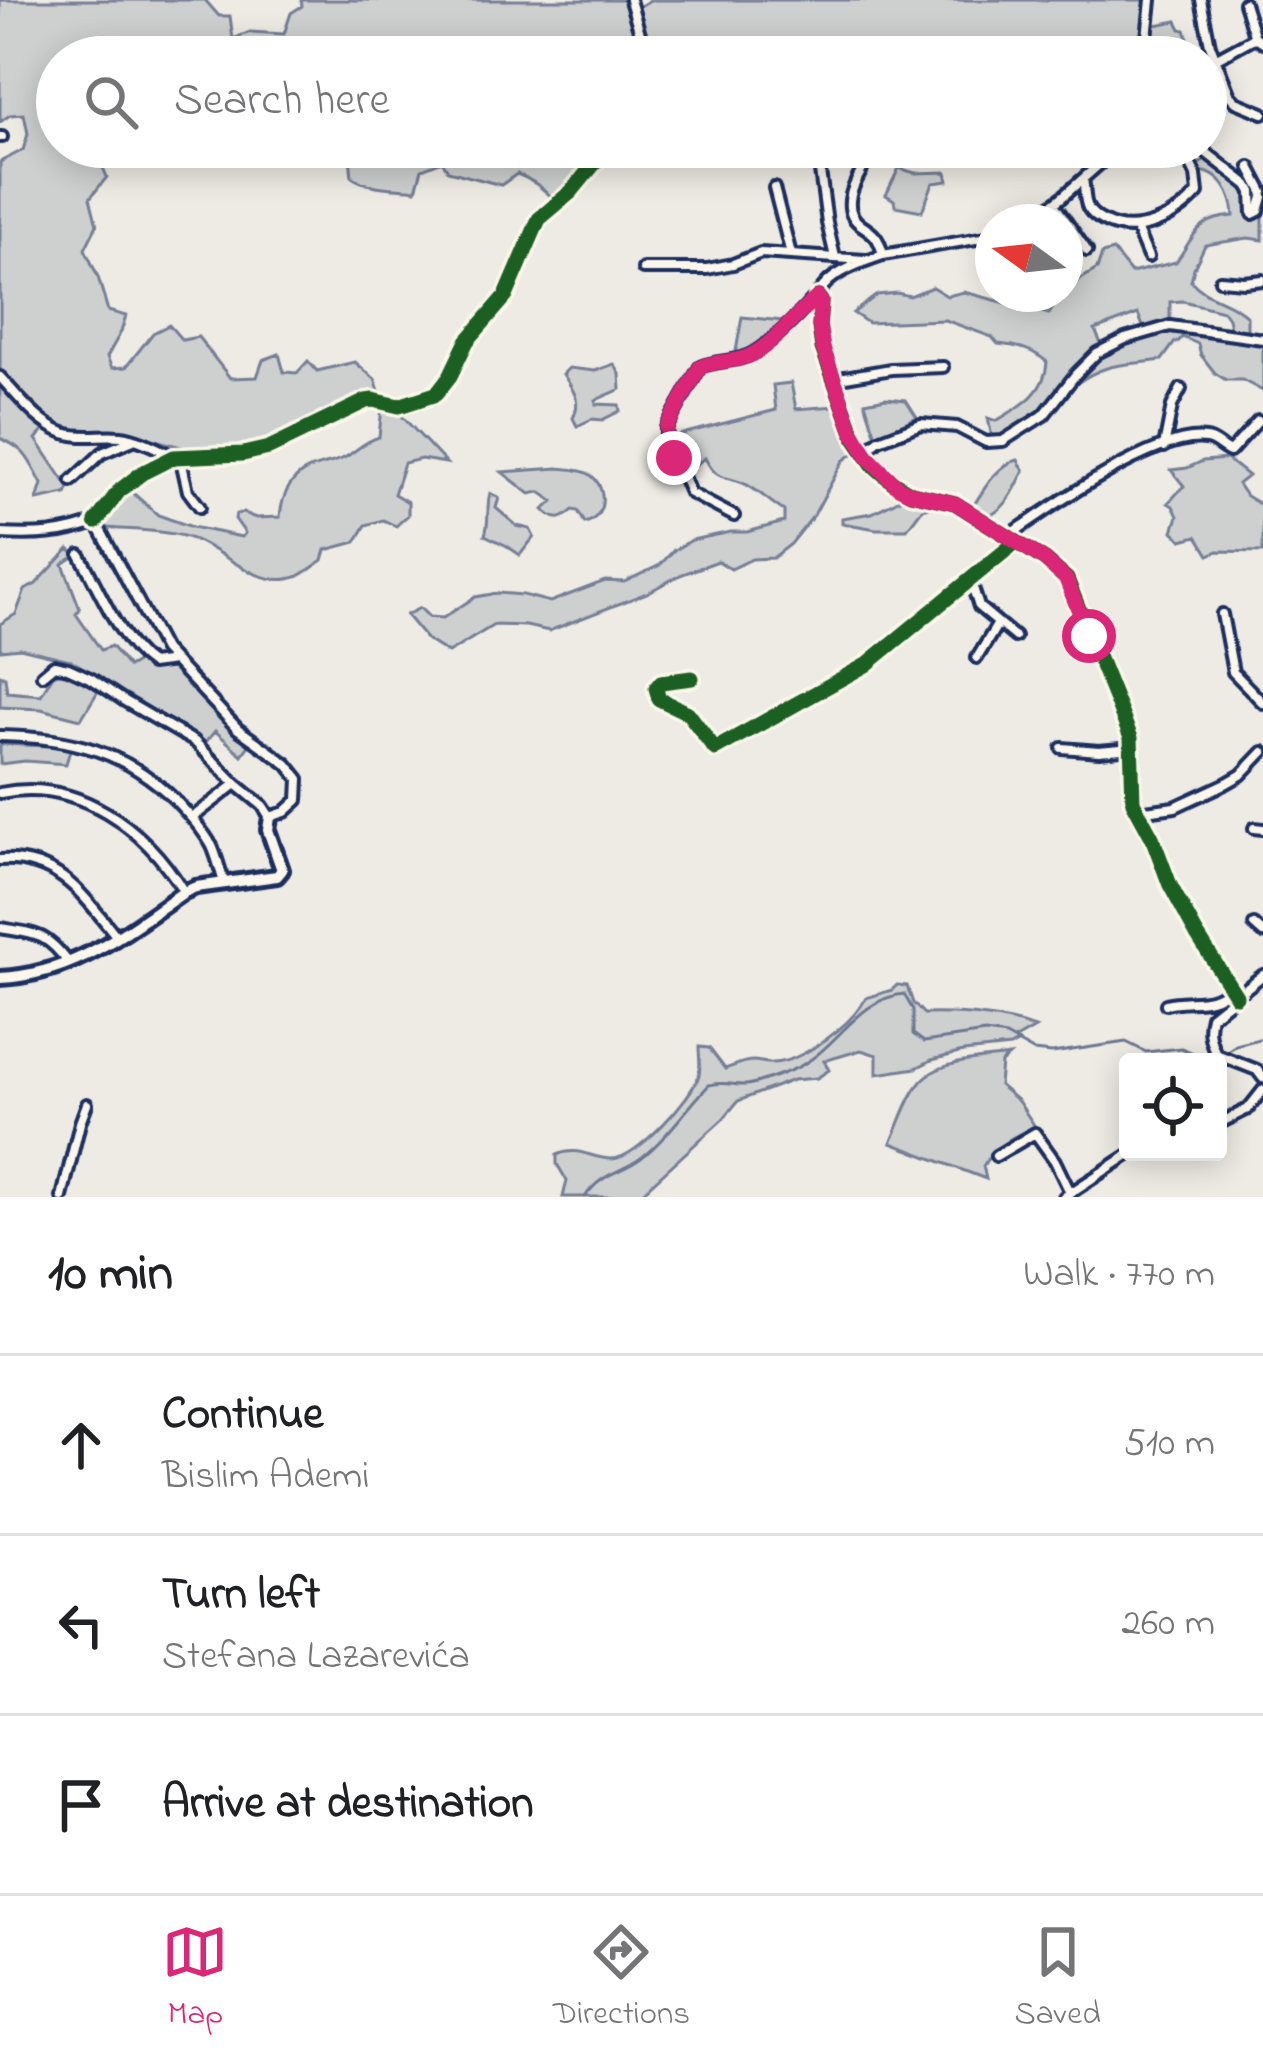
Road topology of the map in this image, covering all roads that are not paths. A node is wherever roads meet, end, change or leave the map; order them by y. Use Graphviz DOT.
graph roads {
  1 [pos="630,0"];
  2 [pos="1150,0"];
  3 [pos="1201,0"];
  4 [pos="1244,3"];
  5 [pos="641,36"];
  6 [pos="1148,36"];
  7 [pos="1210,36"];
  8 [pos="1259,40"];
  9 [pos="1227,54"];
  10 [pos="1227,89"];
  11 [pos="1263,113"];
  12 [pos="1250,166"];
  13 [pos="591,168"];
  14 [pos="863,168"];
  15 [pos="1094,168"];
  16 [pos="1192,168"];
  17 [pos="1226,168"];
  18 [pos="820,171"];
  19 [pos="1084,179"];
  20 [pos="774,188"];
  21 [pos="1263,195"];
  22 [pos="1054,204"];
  23 [pos="1136,229"];
  24 [pos="975,239"];
  25 [pos="1083,245"];
  26 [pos="1087,251"];
  27 [pos="791,254"];
  28 [pos="883,255"];
  29 [pos="835,257"];
  30 [pos="1148,257"];
  31 [pos="867,260"];
  32 [pos="643,269"];
  33 [pos="1220,280"];
  34 [pos="1263,280"];
  35 [pos="818,297"];
  36 [pos="1263,339"];
  37 [pos="943,367"];
  38 [pos="0,377"];
  39 [pos="833,379"];
  40 [pos="1181,389"];
  41 [pos="1258,421"];
  42 [pos="134,439"];
  43 [pos="1164,447"];
  44 [pos="864,452"];
  45 [pos="177,456"];
  46 [pos="72,481"];
  47 [pos="200,507"];
  48 [pos="734,516"];
  49 [pos="96,522"];
  50 [pos="0,534"];
  51 [pos="1012,540"];
  52 [pos="80,555"];
  53 [pos="970,578"];
  54 [pos="1222,614"];
  55 [pos="997,625"];
  56 [pos="1015,638"];
  57 [pos="976,658"];
  58 [pos="174,661"];
  59 [pos="42,675"];
  60 [pos="692,678"];
  61 [pos="1263,703"];
  62 [pos="0,736"];
  63 [pos="1062,748"];
  64 [pos="1132,748"];
  65 [pos="1263,752"];
  66 [pos="236,784"];
  67 [pos="0,793"];
  68 [pos="1138,812"];
  69 [pos="270,817"];
  70 [pos="192,818"];
  71 [pos="0,860"];
  72 [pos="224,881"];
  73 [pos="184,892"];
  74 [pos="1254,925"];
  75 [pos="0,928"];
  76 [pos="1263,933"];
  77 [pos="118,939"];
  78 [pos="68,964"];
  79 [pos="1263,972"];
  80 [pos="0,978"];
  81 [pos="1233,991"];
  82 [pos="1166,1004"];
  83 [pos="1211,1016"];
  84 [pos="1200,1021"];
  85 [pos="1263,1078"];
  86 [pos="1263,1090"];
  87 [pos="87,1104"];
  88 [pos="1227,1120"];
  89 [pos="996,1156"];
  90 [pos="1119,1161"];
  91 [pos="1067,1194"];
  92 [pos="62,1197"];
  1 -- 5 [label="street"];
  2 -- 6 [label="street"];
  3 -- 7 [label="street"];
  4 -- 8 [label="street"];
  8 -- 9 [label="street"];
  10 -- 11 [label="street"];
  12 -- 21 [label="street"];
  13 -- 45 [label="street"];
  14 -- 28 [label="street"];
  15 -- 19 [label="street"];
  16 -- 23 [label="street"];
  17 -- 21 [label="street"];
  18 -- 29 [label="street"];
  19 -- 22 [label="street"];
  19 -- 23 [label="street"];
  20 -- 27 [label="street"];
  23 -- 30 [label="street"];
  24 -- 28 [label="street"];
  25 -- 26 [label="street"];
  27 -- 29 [label="street"];
  27 -- 32 [label="street"];
  28 -- 31 [label="street"];
  29 -- 31 [label="street"];
  31 -- 35 [label="street"];
  33 -- 34 [label="street"];
  35 -- 39 [label="street"];
  35 -- 48 [label="street"];
  36 -- 44 [label="street"];
  37 -- 39 [label="street"];
  38 -- 42 [label="street"];
  39 -- 44 [label="street"];
  40 -- 43 [label="street"];
  41 -- 43 [label="street"];
  42 -- 45 [label="street"];
  42 -- 46 [label="street"];
  43 -- 51 [label="street"];
  44 -- 51 [label="street"];
  45 -- 47 [label="street"];
  45 -- 49 [label="street"];
  49 -- 50 [label="street"];
  49 -- 58 [label="street"];
  51 -- 53 [label="street"];
  51 -- 64 [label="street"];
  52 -- 58 [label="street"];
  53 -- 55 [label="street"];
  53 -- 60 [label="street"];
  54 -- 61 [label="street"];
  55 -- 56 [label="street"];
  55 -- 57 [label="street"];
  58 -- 69 [label="street"];
  59 -- 66 [label="street"];
  62 -- 70 [label="street"];
  63 -- 64 [label="street"];
  64 -- 68 [label="street"];
  65 -- 68 [label="street"];
  66 -- 69 [label="street"];
  66 -- 70 [label="street"];
  67 -- 73 [label="street"];
  68 -- 81 [label="street"];
  69 -- 72 [label="street"];
  70 -- 72 [label="street"];
  71 -- 77 [label="street"];
  72 -- 73 [label="street"];
  73 -- 77 [label="street"];
  74 -- 76 [label="street"];
  75 -- 78 [label="street"];
  77 -- 78 [label="street"];
  78 -- 80 [label="street"];
  79 -- 81 [label="street"];
  81 -- 82 [label="street"];
  81 -- 83 [label="street"];
  83 -- 84 [label="street"];
  83 -- 85 [label="street"];
  86 -- 88 [label="street"];
  87 -- 92 [label="street"];
  89 -- 91 [label="street"];
  90 -- 91 [label="street"];
}
